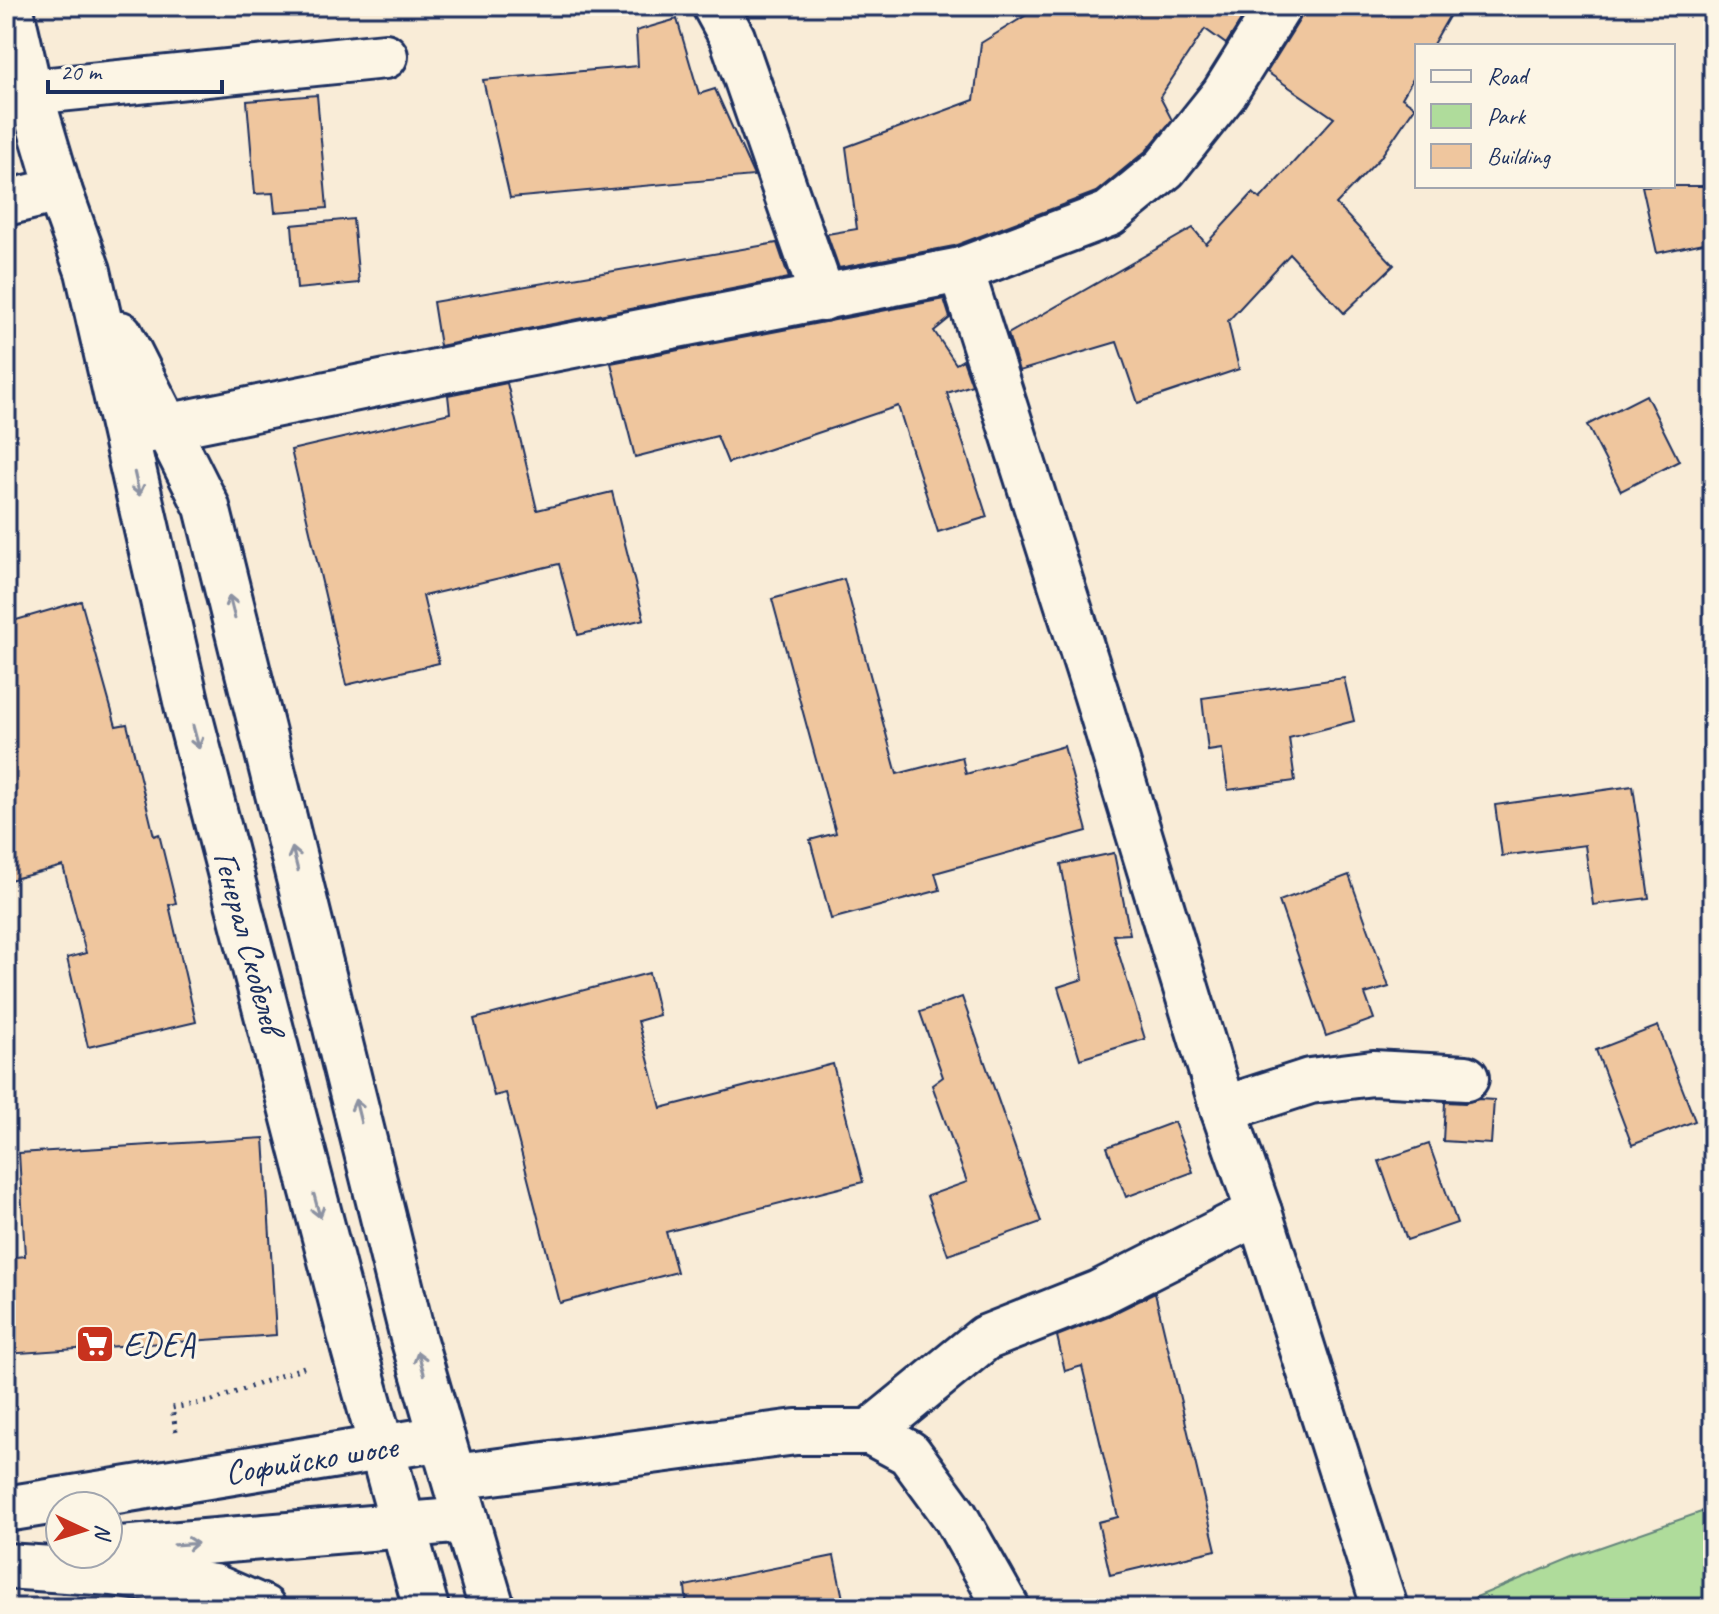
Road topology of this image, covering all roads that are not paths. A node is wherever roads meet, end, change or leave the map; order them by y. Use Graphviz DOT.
graph roads {
  1 [pos="10,6"];
  2 [pos="715,6"];
  3 [pos="1279,6"];
  4 [pos="385,56"];
  5 [pos="30,92"];
  6 [pos="59,190"];
  7 [pos="6,203"];
  8 [pos="961,270"];
  9 [pos="823,298"];
  10 [pos="146,430"];
  11 [pos="1466,1078"];
  12 [pos="1223,1109"];
  13 [pos="1259,1212"];
  14 [pos="870,1432"];
  15 [pos="382,1449"];
  16 [pos="448,1458"];
  17 [pos="6,1509"];
  18 [pos="466,1520"];
  19 [pos="403,1524"];
  20 [pos="124,1549"];
  21 [pos="44,1555"];
  22 [pos="6,1558"];
  23 [pos="6,1566"];
  24 [pos="263,1608"];
  25 [pos="426,1608"];
  26 [pos="492,1608"];
  27 [pos="1007,1608"];
  28 [pos="1385,1608"];
  1 -- 5 [label="street, Генерал Скобелев"];
  2 -- 9 [label="street"];
  3 -- 8 [label="street"];
  4 -- 5 [label="street"];
  5 -- 6 [label="street, Генерал Скобелев"];
  6 -- 7 [label="street"];
  6 -- 10 [label="street, Генерал Скобелев"];
  8 -- 9 [label="street"];
  8 -- 12 [label="street"];
  9 -- 10 [label="street"];
  10 -- 15 [label="street, Генерал Скобелев, one-way"];
  16 -- 10 [label="street, Генерал Скобелев, one-way"];
  11 -- 12 [label="street"];
  12 -- 13 [label="street"];
  13 -- 14 [label="street"];
  13 -- 28 [label="street"];
  14 -- 16 [label="street, Софийско шосе"];
  14 -- 27 [label="street"];
  15 -- 16 [label="street, Софийско шосе"];
  15 -- 17 [label="street, Софийско шосе"];
  15 -- 19 [label="street, Генерал Скобелев"];
  16 -- 18 [label="street"];
  18 -- 19 [label="street"];
  18 -- 26 [label="street"];
  20 -- 19 [label="street, one-way"];
  19 -- 25 [label="street, Генерал Скобелев"];
  21 -- 22 [label="street"];
  23 -- 24 [label="street"];
}
